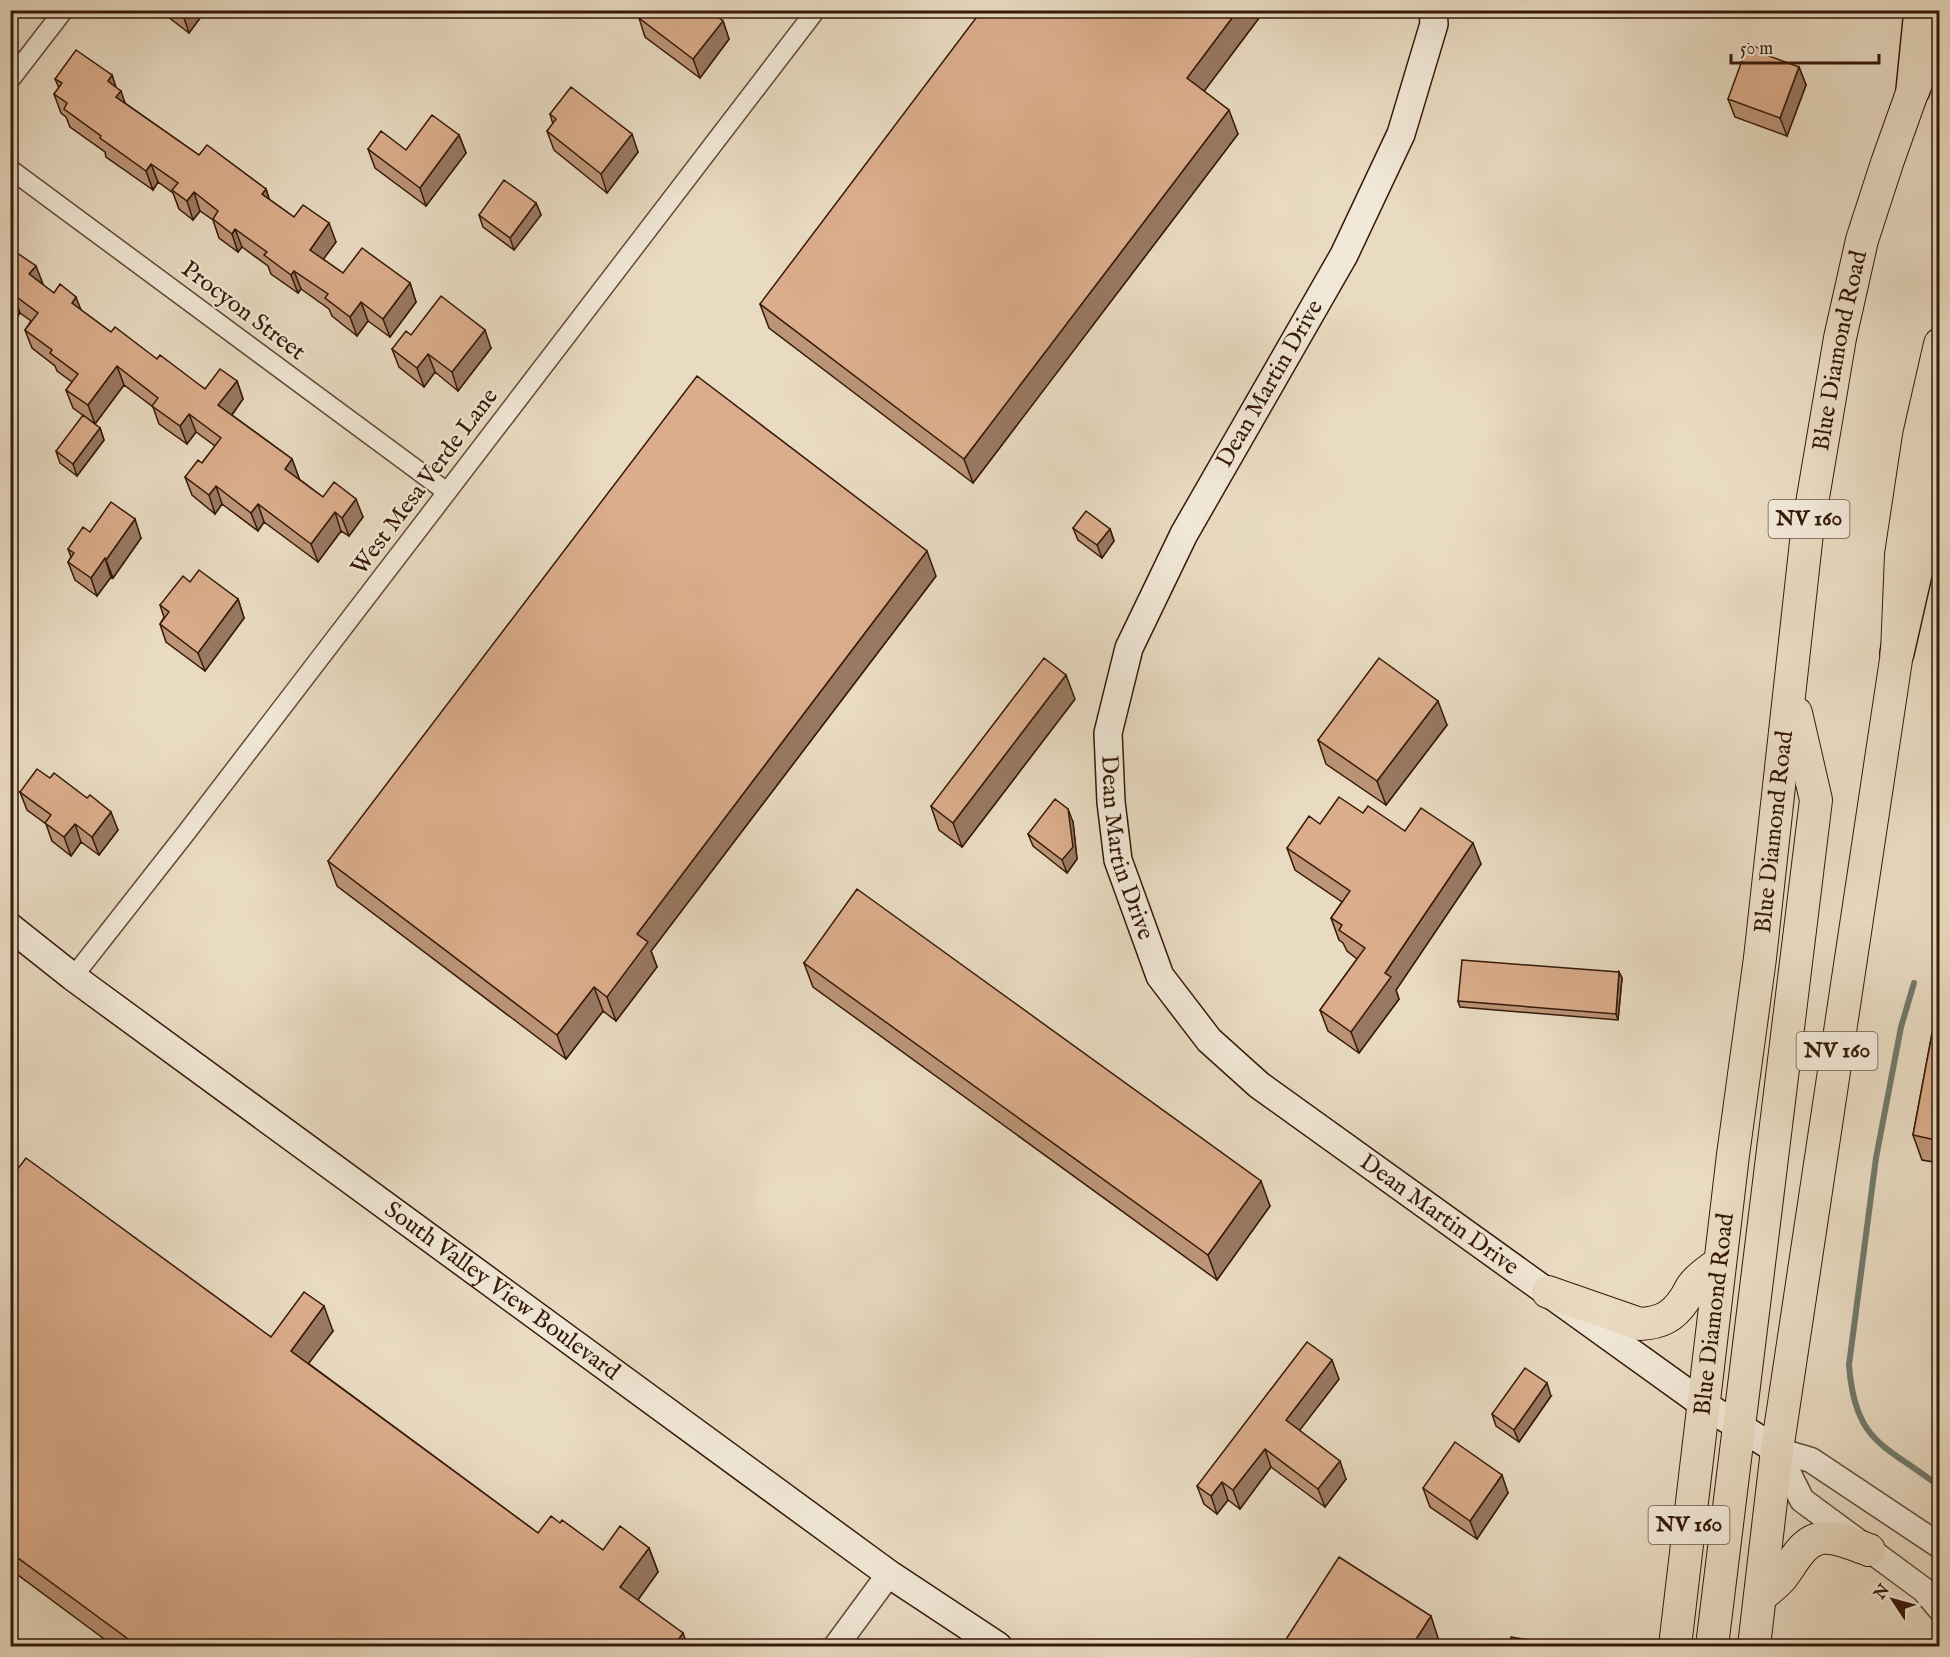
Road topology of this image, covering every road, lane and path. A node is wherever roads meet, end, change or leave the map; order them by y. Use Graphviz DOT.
graph roads {
  1 [pos="64,10"];
  2 [pos="1433,10"];
  3 [pos="1922,10"];
  4 [pos="811,12"];
  5 [pos="1940,33"];
  6 [pos="10,80"];
  7 [pos="1913,90"];
  8 [pos="10,169"];
  9 [pos="1940,344"];
  10 [pos="1940,464"];
  11 [pos="447,492"];
  12 [pos="1898,653"];
  13 [pos="1790,689"];
  14 [pos="10,927"];
  15 [pos="73,977"];
  16 [pos="1720,1262"];
  17 [pos="1548,1292"];
  18 [pos="1704,1404"];
  19 [pos="1739,1426"];
  20 [pos="1777,1450"];
  21 [pos="1940,1546"];
  22 [pos="1869,1550"];
  23 [pos="889,1574"];
  24 [pos="1761,1596"];
  25 [pos="1940,1609"];
  26 [pos="836,1647"];
  27 [pos="998,1647"];
  28 [pos="1675,1647"];
  29 [pos="1712,1647"];
  30 [pos="1754,1647"];
  1 -- 6 [label="street"];
  2 -- 17 [label="main road, Dean Martin Drive"];
  3 -- 7 [label="highway"];
  4 -- 11 [label="street, West Mesa Verde Lane"];
  5 -- 7 [label="highway, Blue Diamond Road / NV 160"];
  7 -- 13 [label="highway, Blue Diamond Road / NV 160"];
  8 -- 11 [label="street, Procyon Street"];
  9 -- 12 [label="highway, NV 160"];
  10 -- 12 [label="highway"];
  11 -- 15 [label="street, West Mesa Verde Lane"];
  12 -- 20 [label="highway, NV 160"];
  13 -- 16 [label="highway, Blue Diamond Road / NV 160"];
  13 -- 19 [label="highway"];
  14 -- 15 [label="main road, South Valley View Boulevard"];
  15 -- 23 [label="main road, South Valley View Boulevard"];
  16 -- 17 [label="highway"];
  16 -- 18 [label="highway, Blue Diamond Road / NV 160"];
  17 -- 18 [label="main road, Dean Martin Drive"];
  18 -- 19 [label="main road, Dean Martin Drive"];
  18 -- 28 [label="highway, Blue Diamond Road / NV 160"];
  19 -- 20 [label="main road, Dean Martin Drive"];
  19 -- 29 [label="highway"];
  20 -- 21 [label="street, Dean Martin Drive"];
  20 -- 22 [label="street"];
  20 -- 24 [label="highway, NV 160"];
  22 -- 24 [label="highway"];
  22 -- 25 [label="street"];
  23 -- 26 [label="street"];
  23 -- 27 [label="main road, South Valley View Boulevard"];
  24 -- 30 [label="highway, NV 160"];
}
